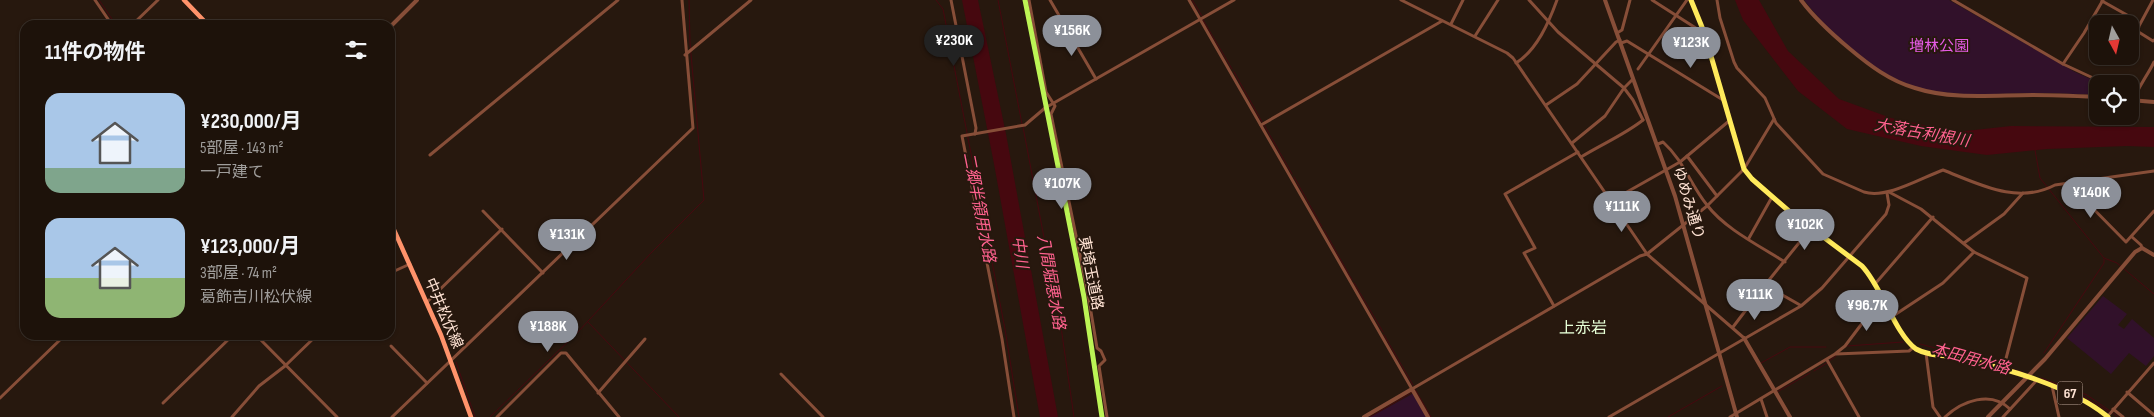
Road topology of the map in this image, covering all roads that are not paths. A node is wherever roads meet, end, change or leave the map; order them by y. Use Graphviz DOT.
graph roads {
  1 [pos="95,0"];
  2 [pos="158,0"];
  3 [pos="184,0"];
  4 [pos="417,0"];
  5 [pos="618,0"];
  6 [pos="682,0"];
  7 [pos="750,0"];
  8 [pos="951,0"];
  9 [pos="1023,0"];
  10 [pos="1029,0"];
  11 [pos="1050,0"];
  12 [pos="1189,0"];
  13 [pos="1234,0"];
  14 [pos="1401,0"];
  15 [pos="1463,0"];
  16 [pos="1498,0"];
  17 [pos="1529,0"];
  18 [pos="1557,0"];
  19 [pos="1605,0"];
  20 [pos="1630,0"];
  21 [pos="1652,0"];
  22 [pos="1687,0"];
  23 [pos="1691,0"];
  24 [pos="1717,0"];
  25 [pos="1801,0"];
  26 [pos="1953,0"];
  27 [pos="2153,0"];
  28 [pos="2102,1"];
  29 [pos="1410,2"];
  30 [pos="1676,15"];
  31 [pos="2127,15"];
  32 [pos="109,20"];
  33 [pos="137,20"];
  34 [pos="203,20"];
  35 [pos="1200,20"];
  36 [pos="395,21"];
  37 [pos="1443,21"];
  38 [pos="1549,22"];
  39 [pos="1451,24"];
  40 [pos="2139,28"];
  41 [pos="2139,31"];
  42 [pos="1704,32"];
  43 [pos="1617,33"];
  44 [pos="1476,36"];
  45 [pos="2154,40"];
  46 [pos="1620,42"];
  47 [pos="686,54"];
  48 [pos="1648,54"];
  49 [pos="2154,62"];
  50 [pos="1516,64"];
  51 [pos="2063,64"];
  52 [pos="1595,65"];
  53 [pos="1638,69"];
  54 [pos="2089,76"];
  55 [pos="1096,79"];
  56 [pos="1634,79"];
  57 [pos="1624,88"];
  58 [pos="2139,88"];
  59 [pos="2089,97"];
  60 [pos="1723,100"];
  61 [pos="2139,101"];
  62 [pos="2154,102"];
  63 [pos="1054,103"];
  64 [pos="1546,105"];
  65 [pos="1045,108"];
  66 [pos="1648,117"];
  67 [pos="1774,119"];
  68 [pos="1643,120"];
  69 [pos="1729,120"];
  70 [pos="1261,125"];
  71 [pos="974,134"];
  72 [pos="1572,143"];
  73 [pos="1658,144"];
  74 [pos="1578,152"];
  75 [pos="430,155"];
  76 [pos="1687,156"];
  77 [pos="1581,157"];
  78 [pos="1680,162"];
  79 [pos="1667,169"];
  80 [pos="1744,169"];
  81 [pos="2154,171"];
  82 [pos="2068,183"];
  83 [pos="1888,192"];
  84 [pos="2023,193"];
  85 [pos="1717,196"];
  86 [pos="1772,197"];
  87 [pos="1611,201"];
  88 [pos="1707,206"];
  89 [pos="483,211"];
  90 [pos="2154,211"];
  91 [pos="1933,217"];
  92 [pos="1684,225"];
  93 [pos="1811,228"];
  94 [pos="502,230"];
  95 [pos="395,232"];
  96 [pos="2132,237"];
  97 [pos="1749,238"];
  98 [pos="1964,243"];
  99 [pos="2142,248"];
  100 [pos="1974,252"];
  101 [pos="1647,254"];
  102 [pos="2154,255"];
  103 [pos="1850,256"];
  104 [pos="1785,262"];
  105 [pos="410,264"];
  106 [pos="395,271"];
  107 [pos="542,273"];
  108 [pos="1875,284"];
  109 [pos="1764,285"];
  110 [pos="1882,296"];
  111 [pos="427,302"];
  112 [pos="1554,306"];
  113 [pos="1707,306"];
  114 [pos="1800,306"];
  115 [pos="1893,316"];
  116 [pos="1733,327"];
  117 [pos="1744,338"];
  118 [pos="645,339"];
  119 [pos="60,340"];
  120 [pos="228,340"];
  121 [pos="261,340"];
  122 [pos="312,340"];
  123 [pos="391,346"];
  124 [pos="1914,347"];
  125 [pos="1719,352"];
  126 [pos="1926,353"];
  127 [pos="1836,354"];
  128 [pos="1827,360"];
  129 [pos="451,361"];
  130 [pos="2154,362"];
  131 [pos="285,366"];
  132 [pos="2003,371"];
  133 [pos="781,374"];
  134 [pos="2027,378"];
  135 [pos="2036,380"];
  136 [pos="427,383"];
  137 [pos="2052,386"];
  138 [pos="1412,389"];
  139 [pos="1775,391"];
  140 [pos="2127,392"];
  141 [pos="598,393"];
  142 [pos="0,398"];
  143 [pos="1761,399"];
  144 [pos="163,403"];
  145 [pos="2003,403"];
  146 [pos="2113,409"];
  147 [pos="2010,410"];
  148 [pos="1736,415"];
  149 [pos="2154,415"];
  150 [pos="232,417"];
  151 [pos="337,417"];
  152 [pos="392,417"];
  153 [pos="471,417"];
  154 [pos="497,417"];
  155 [pos="619,417"];
  156 [pos="823,417"];
  157 [pos="1014,417"];
  158 [pos="1102,417"];
  159 [pos="1107,417"];
  160 [pos="1364,417"];
  161 [pos="1428,417"];
  162 [pos="1609,417"];
  163 [pos="1730,417"];
  164 [pos="1766,417"];
  165 [pos="1790,417"];
  166 [pos="1859,417"];
  167 [pos="1940,417"];
  168 [pos="1945,417"];
  169 [pos="1988,417"];
  170 [pos="2003,417"];
  171 [pos="2059,417"];
  172 [pos="2107,417"];
  173 [pos="2123,417"];
  1 -- 32 [label="street"];
  2 -- 33 [label="street"];
  3 -- 34 [label="main road"];
  4 -- 36 [label="street"];
  5 -- 75 [label="street"];
  6 -- 47 [label="street"];
  7 -- 47 [label="street"];
  8 -- 71 [label="street"];
  9 -- 65 [label="highway, 東埼玉道路"];
  10 -- 63 [label="street"];
  11 -- 55 [label="street"];
  12 -- 35 [label="street"];
  13 -- 35 [label="street"];
  14 -- 29 [label="street"];
  15 -- 39 [label="street"];
  16 -- 44 [label="street"];
  17 -- 38 [label="street"];
  18 -- 38 [label="street"];
  19 -- 43 [label="street, ゆめみ通り"];
  20 -- 43 [label="street"];
  21 -- 30 [label="street"];
  22 -- 30 [label="street"];
  23 -- 42 [label="main road, 67"];
  24 -- 67 [label="street"];
  25 -- 59 [label="street"];
  26 -- 51 [label="street"];
  27 -- 40 [label="street"];
  28 -- 31 [label="street"];
  28 -- 51 [label="street"];
  29 -- 37 [label="street"];
  30 -- 42 [label="street"];
  30 -- 48 [label="street"];
  35 -- 55 [label="street"];
  35 -- 70 [label="street"];
  37 -- 39 [label="street"];
  37 -- 70 [label="street"];
  38 -- 50 [label="street"];
  38 -- 52 [label="street"];
  39 -- 44 [label="street"];
  41 -- 45 [label="street"];
  42 -- 60 [label="main road, 67"];
  43 -- 46 [label="street, ゆめみ通り"];
  44 -- 50 [label="street"];
  46 -- 48 [label="street"];
  46 -- 52 [label="street"];
  46 -- 56 [label="street, ゆめみ通り"];
  47 -- 107 [label="street"];
  48 -- 53 [label="street"];
  48 -- 60 [label="street"];
  49 -- 58 [label="street"];
  50 -- 64 [label="street"];
  51 -- 54 [label="street"];
  52 -- 57 [label="street"];
  52 -- 64 [label="street"];
  55 -- 63 [label="street"];
  56 -- 57 [label="street"];
  56 -- 66 [label="street, ゆめみ通り"];
  57 -- 68 [label="street"];
  57 -- 72 [label="street"];
  60 -- 69 [label="main road, 67"];
  61 -- 62 [label="street"];
  63 -- 65 [label="street"];
  63 -- 159 [label="street"];
  64 -- 72 [label="street"];
  65 -- 71 [label="street"];
  65 -- 158 [label="highway, 東埼玉道路"];
  66 -- 68 [label="street"];
  66 -- 73 [label="street, ゆめみ通り"];
  67 -- 80 [label="street"];
  67 -- 83 [label="street"];
  68 -- 77 [label="street"];
  69 -- 76 [label="street"];
  69 -- 80 [label="main road, 67"];
  70 -- 138 [label="street"];
  71 -- 157 [label="street"];
  72 -- 74 [label="street"];
  73 -- 78 [label="street"];
  73 -- 79 [label="street, ゆめみ通り"];
  74 -- 77 [label="street"];
  74 -- 112 [label="street"];
  76 -- 78 [label="street"];
  76 -- 85 [label="street"];
  77 -- 87 [label="street"];
  78 -- 79 [label="street"];
  78 -- 88 [label="street"];
  79 -- 87 [label="street"];
  79 -- 92 [label="street, ゆめみ通り"];
  80 -- 85 [label="street"];
  80 -- 86 [label="main road, 67"];
  81 -- 82 [label="street"];
  82 -- 84 [label="street"];
  82 -- 96 [label="street"];
  83 -- 84 [label="street"];
  83 -- 91 [label="street"];
  83 -- 103 [label="street"];
  84 -- 98 [label="street"];
  85 -- 88 [label="street"];
  86 -- 93 [label="main road, 67"];
  86 -- 97 [label="street"];
  87 -- 101 [label="street"];
  88 -- 92 [label="street"];
  88 -- 97 [label="street"];
  89 -- 94 [label="street"];
  90 -- 96 [label="street"];
  91 -- 98 [label="street"];
  91 -- 108 [label="street"];
  92 -- 101 [label="street"];
  92 -- 113 [label="street, ゆめみ通り"];
  93 -- 103 [label="main road, 67"];
  93 -- 104 [label="street"];
  94 -- 107 [label="street"];
  94 -- 111 [label="street"];
  95 -- 105 [label="main road, 中井松伏線"];
  96 -- 99 [label="street"];
  97 -- 104 [label="street"];
  98 -- 100 [label="street"];
  99 -- 102 [label="street"];
  99 -- 134 [label="street"];
  100 -- 115 [label="street"];
  100 -- 132 [label="street"];
  101 -- 112 [label="street"];
  101 -- 113 [label="street"];
  103 -- 108 [label="main road, 67"];
  103 -- 114 [label="street"];
  104 -- 109 [label="street"];
  105 -- 106 [label="street"];
  105 -- 111 [label="main road, 中井松伏線"];
  107 -- 129 [label="street"];
  108 -- 110 [label="main road, 67"];
  109 -- 114 [label="street"];
  109 -- 116 [label="street"];
  110 -- 115 [label="main road, 67"];
  110 -- 127 [label="street"];
  111 -- 129 [label="main road, 中井松伏線"];
  112 -- 138 [label="street"];
  113 -- 116 [label="street"];
  113 -- 125 [label="street, ゆめみ通り"];
  114 -- 117 [label="street"];
  115 -- 124 [label="main road, 67"];
  116 -- 117 [label="street"];
  117 -- 125 [label="street"];
  117 -- 139 [label="street"];
  118 -- 141 [label="street"];
  119 -- 142 [label="street"];
  120 -- 144 [label="street"];
  121 -- 131 [label="street"];
  122 -- 131 [label="street"];
  123 -- 136 [label="street"];
  124 -- 126 [label="main road, 67"];
  124 -- 127 [label="street"];
  125 -- 148 [label="street, ゆめみ通り"];
  125 -- 162 [label="street"];
  126 -- 132 [label="main road, 67"];
  126 -- 167 [label="street"];
  127 -- 128 [label="street"];
  128 -- 139 [label="street"];
  128 -- 166 [label="street"];
  129 -- 136 [label="street"];
  129 -- 153 [label="main road, 中井松伏線"];
  130 -- 140 [label="street"];
  131 -- 150 [label="street"];
  131 -- 151 [label="street"];
  132 -- 134 [label="main road, 67"];
  133 -- 156 [label="street"];
  134 -- 135 [label="main road, 67"];
  134 -- 145 [label="street"];
  135 -- 137 [label="main road, 67"];
  135 -- 147 [label="street"];
  136 -- 152 [label="street"];
  137 -- 171 [label="street"];
  137 -- 172 [label="main road, 67"];
  138 -- 160 [label="street"];
  138 -- 161 [label="street"];
  139 -- 143 [label="street"];
  139 -- 165 [label="street"];
  140 -- 146 [label="street"];
  140 -- 149 [label="street"];
  141 -- 154 [label="street"];
  141 -- 155 [label="street"];
  143 -- 148 [label="street"];
  143 -- 164 [label="street"];
  145 -- 147 [label="street"];
  145 -- 168 [label="street"];
  145 -- 169 [label="street"];
  146 -- 172 [label="street"];
  146 -- 173 [label="street"];
  147 -- 170 [label="street"];
  148 -- 163 [label="street"];
}
